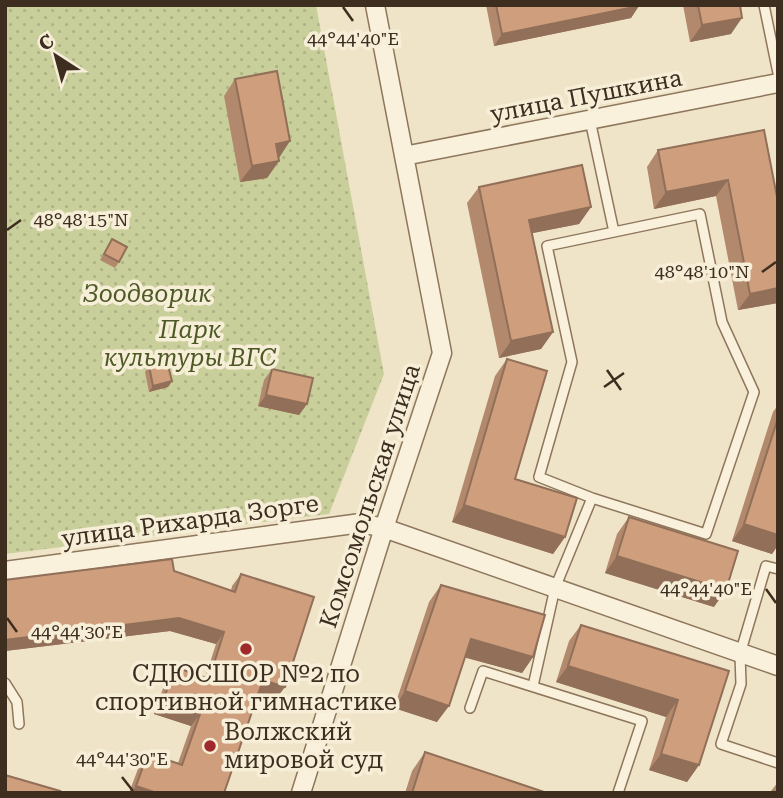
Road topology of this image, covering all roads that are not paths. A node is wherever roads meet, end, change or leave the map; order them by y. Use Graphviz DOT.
graph roads {
  1 [pos="375,5"];
  2 [pos="764,5"];
  3 [pos="778,73"];
  4 [pos="778,83"];
  5 [pos="590,120"];
  6 [pos="404,156"];
  7 [pos="614,232"];
  8 [pos="592,498"];
  9 [pos="384,528"];
  10 [pos="778,569"];
  11 [pos="5,572"];
  12 [pos="555,588"];
  13 [pos="740,654"];
  14 [pos="778,666"];
  15 [pos="5,683"];
  16 [pos="533,686"];
  17 [pos="470,708"];
  18 [pos="19,724"];
  19 [pos="778,763"];
  20 [pos="301,793"];
  21 [pos="618,793"];
  1 -- 6 [label="street, Комсомольская улица"];
  2 -- 3 [label="lane"];
  4 -- 5 [label="street, улица Пушкина"];
  5 -- 6 [label="street, улица Пушкина"];
  5 -- 7 [label="lane"];
  6 -- 9 [label="street, Комсомольская улица"];
  7 -- 8 [label="lane"];
  7 -- 8 [label="lane"];
  8 -- 12 [label="lane"];
  9 -- 11 [label="street, улица Рихарда Зорге"];
  9 -- 12 [label="street, улица Рихарда Зорге"];
  9 -- 20 [label="street, Комсомольская улица"];
  10 -- 13 [label="lane"];
  12 -- 13 [label="street, улица Рихарда Зорге"];
  12 -- 16 [label="lane"];
  13 -- 14 [label="street, улица Рихарда Зорге"];
  13 -- 19 [label="lane"];
  15 -- 18 [label="lane"];
  16 -- 17 [label="lane"];
  16 -- 21 [label="lane"];
}
